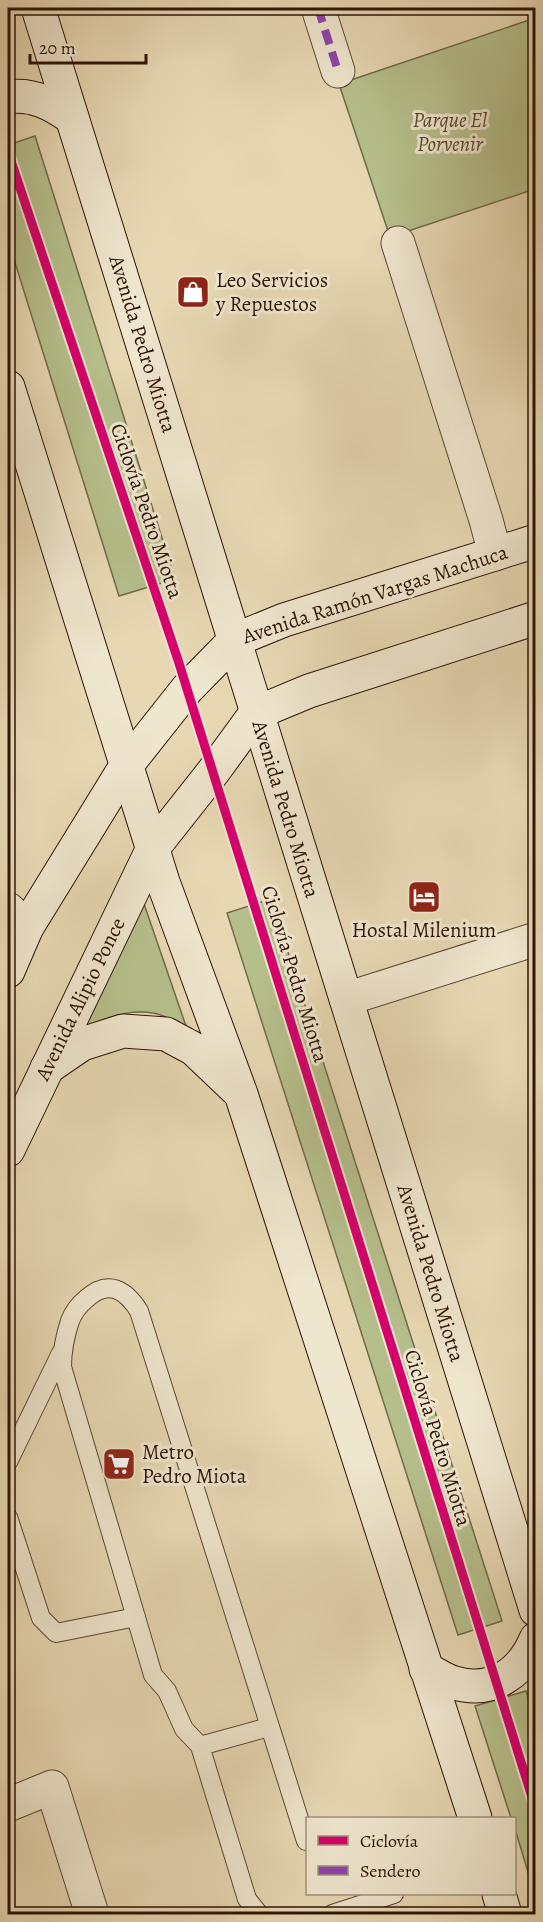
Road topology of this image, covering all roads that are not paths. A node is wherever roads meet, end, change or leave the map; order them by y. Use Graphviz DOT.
graph roads {
  1 [pos="38,8"];
  2 [pos="318,8"];
  3 [pos="338,71"];
  4 [pos="8,97"];
  5 [pos="72,118"];
  6 [pos="398,243"];
  7 [pos="8,387"];
  8 [pos="536,541"];
  9 [pos="495,554"];
  10 [pos="536,618"];
  11 [pos="235,640"];
  12 [pos="256,713"];
  13 [pos="126,766"];
  14 [pos="153,848"];
  15 [pos="17,918"];
  16 [pos="536,939"];
  17 [pos="8,971"];
  18 [pos="346,999"];
  19 [pos="46,1069"];
  20 [pos="241,1094"];
  21 [pos="8,1150"];
  22 [pos="62,1351"];
  23 [pos="8,1462"];
  24 [pos="8,1517"];
  25 [pos="536,1610"];
  26 [pos="136,1617"];
  27 [pos="536,1638"];
  28 [pos="426,1669"];
  29 [pos="269,1727"];
  30 [pos="200,1746"];
  31 [pos="8,1804"];
  32 [pos="475,1817"];
  33 [pos="306,1841"];
  34 [pos="388,1895"];
  35 [pos="500,1895"];
  36 [pos="92,1914"];
  37 [pos="259,1914"];
  38 [pos="332,1914"];
  39 [pos="505,1914"];
  1 -- 5 [label="main road, Avenida Pedro Miotta"];
  2 -- 3 [label="main road"];
  4 -- 5 [label="main road"];
  5 -- 11 [label="main road, Avenida Pedro Miotta"];
  6 -- 9 [label="main road"];
  7 -- 13 [label="main road"];
  8 -- 9 [label="main road, Avenida Ramón Vargas Machuca"];
  9 -- 11 [label="main road, Avenida Ramón Vargas Machuca"];
  10 -- 12 [label="main road"];
  11 -- 12 [label="main road, Avenida Pedro Miotta"];
  11 -- 13 [label="main road, Avenida Ramón Vargas Machuca"];
  12 -- 14 [label="main road"];
  12 -- 18 [label="main road, Avenida Pedro Miotta"];
  13 -- 14 [label="main road"];
  13 -- 15 [label="main road"];
  14 -- 19 [label="main road, Avenida Alipio Ponce"];
  14 -- 20 [label="main road"];
  15 -- 17 [label="main road"];
  16 -- 18 [label="main road"];
  18 -- 25 [label="main road, Avenida Pedro Miotta"];
  19 -- 20 [label="main road"];
  19 -- 21 [label="main road, Avenida Alipio Ponce"];
  20 -- 28 [label="main road"];
  22 -- 23 [label="lane"];
  22 -- 26 [label="lane"];
  22 -- 29 [label="lane"];
  24 -- 26 [label="lane"];
  26 -- 30 [label="lane"];
  27 -- 28 [label="main road"];
  28 -- 32 [label="main road"];
  29 -- 30 [label="lane"];
  29 -- 33 [label="lane"];
  30 -- 37 [label="lane"];
  31 -- 36 [label="main road"];
  34 -- 38 [label="lane"];
  35 -- 39 [label="main road"];
}
